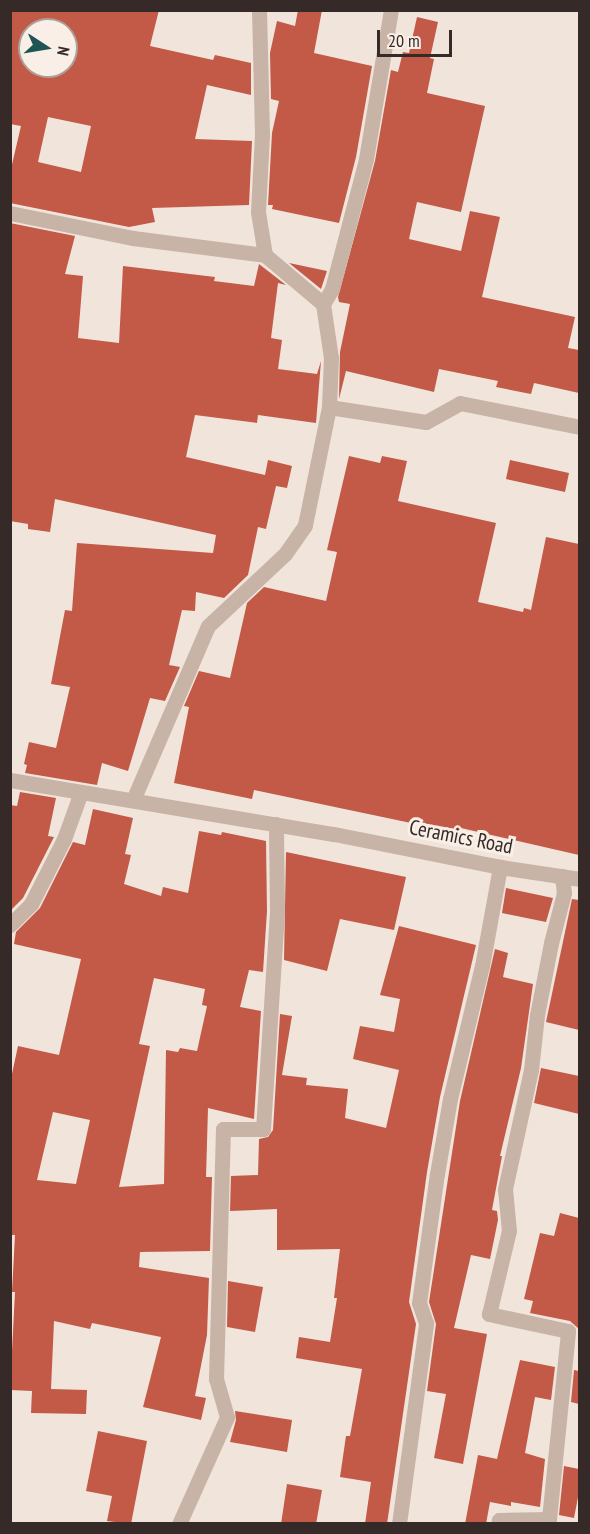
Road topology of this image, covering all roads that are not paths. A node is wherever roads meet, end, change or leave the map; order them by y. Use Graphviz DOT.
graph roads {
  1 [pos="259,10"];
  2 [pos="391,10"];
  3 [pos="10,213"];
  4 [pos="264,255"];
  5 [pos="323,304"];
  6 [pos="329,407"];
  7 [pos="579,427"];
  8 [pos="10,780"];
  9 [pos="81,792"];
  10 [pos="133,800"];
  11 [pos="276,824"];
  12 [pos="500,867"];
  13 [pos="562,876"];
  14 [pos="579,879"];
  15 [pos="10,925"];
  16 [pos="179,1524"];
  17 [pos="399,1524"];
  18 [pos="498,1524"];
  1 -- 4 [label="street"];
  2 -- 5 [label="street"];
  3 -- 4 [label="street"];
  4 -- 5 [label="street"];
  5 -- 6 [label="street"];
  6 -- 7 [label="street"];
  6 -- 10 [label="street"];
  8 -- 9 [label="street, Ceramics Road"];
  9 -- 10 [label="street, Ceramics Road"];
  9 -- 15 [label="street"];
  10 -- 11 [label="street, Ceramics Road"];
  11 -- 12 [label="street, Ceramics Road"];
  11 -- 16 [label="street"];
  12 -- 13 [label="street, Ceramics Road"];
  12 -- 17 [label="street"];
  13 -- 14 [label="street, Ceramics Road"];
  13 -- 18 [label="street"];
}
